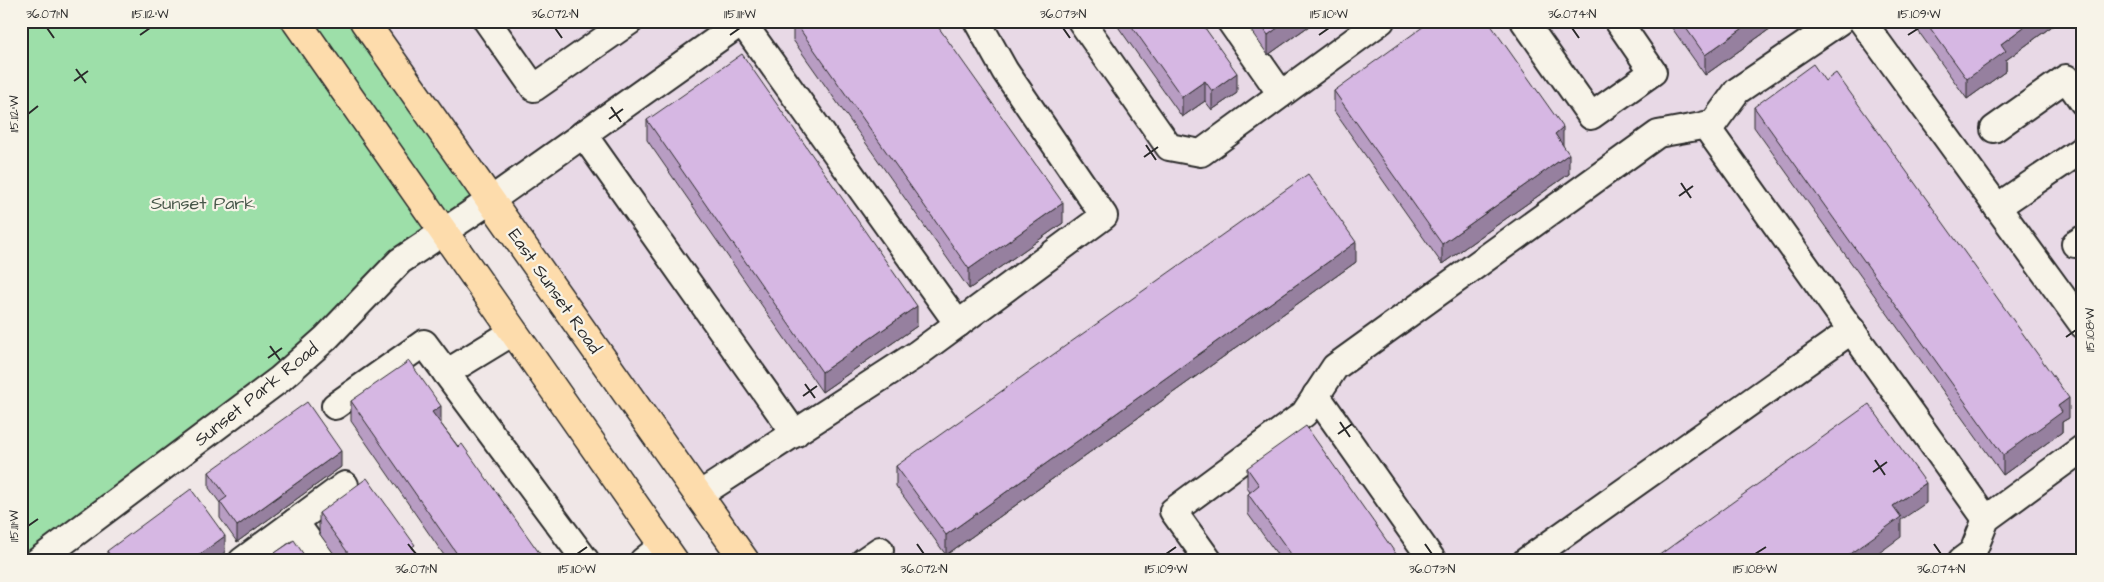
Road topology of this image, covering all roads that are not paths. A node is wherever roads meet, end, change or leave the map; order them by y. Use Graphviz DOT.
graph roads {
  1 [pos="296,21"];
  2 [pos="364,21"];
  3 [pos="487,21"];
  4 [pos="630,21"];
  5 [pos="743,21"];
  6 [pos="977,21"];
  7 [pos="1081,21"];
  8 [pos="1230,21"];
  9 [pos="1382,21"];
  10 [pos="1524,21"];
  11 [pos="1618,21"];
  12 [pos="1840,21"];
  13 [pos="1862,21"];
  14 [pos="2074,72"];
  15 [pos="1281,94"];
  16 [pos="2083,102"];
  17 [pos="1705,125"];
  18 [pos="1994,128"];
  19 [pos="583,134"];
  20 [pos="2083,149"];
  21 [pos="491,200"];
  22 [pos="1997,207"];
  23 [pos="443,232"];
  24 [pos="958,324"];
  25 [pos="2083,325"];
  26 [pos="1852,330"];
  27 [pos="513,332"];
  28 [pos="446,373"];
  29 [pos="1316,395"];
  30 [pos="335,406"];
  31 [pos="795,434"];
  32 [pos="2083,448"];
  33 [pos="345,484"];
  34 [pos="699,495"];
  35 [pos="1986,519"];
  36 [pos="295,522"];
  37 [pos="660,556"];
  38 [pos="38,561"];
  39 [pos="242,561"];
  40 [pos="322,561"];
  41 [pos="586,561"];
  42 [pos="745,561"];
  43 [pos="1209,561"];
  44 [pos="1433,561"];
  45 [pos="1526,561"];
  46 [pos="1961,561"];
  1 -- 23 [label="main road"];
  2 -- 21 [label="main road, East Sunset Road"];
  3 -- 4 [label="street"];
  5 -- 19 [label="street, Sunset Park Road"];
  5 -- 24 [label="street"];
  6 -- 24 [label="street"];
  7 -- 15 [label="street"];
  8 -- 15 [label="street"];
  9 -- 15 [label="street"];
  10 -- 11 [label="street"];
  12 -- 17 [label="street"];
  13 -- 22 [label="street"];
  14 -- 16 [label="street"];
  14 -- 18 [label="street"];
  17 -- 26 [label="street"];
  17 -- 29 [label="street"];
  19 -- 21 [label="street, Sunset Park Road"];
  19 -- 31 [label="street"];
  20 -- 22 [label="street"];
  21 -- 23 [label="street, Sunset Park Road"];
  21 -- 34 [label="main road, East Sunset Road"];
  22 -- 25 [label="street"];
  23 -- 27 [label="main road"];
  23 -- 38 [label="street, Sunset Park Road"];
  24 -- 31 [label="street"];
  26 -- 35 [label="street"];
  26 -- 45 [label="street"];
  27 -- 28 [label="street"];
  27 -- 37 [label="main road"];
  28 -- 30 [label="street"];
  28 -- 41 [label="street"];
  29 -- 43 [label="street"];
  29 -- 44 [label="street"];
  31 -- 34 [label="street"];
  32 -- 35 [label="street"];
  33 -- 36 [label="street"];
  34 -- 42 [label="main road, East Sunset Road"];
  35 -- 46 [label="street"];
  36 -- 39 [label="street"];
  36 -- 40 [label="street"];
}
